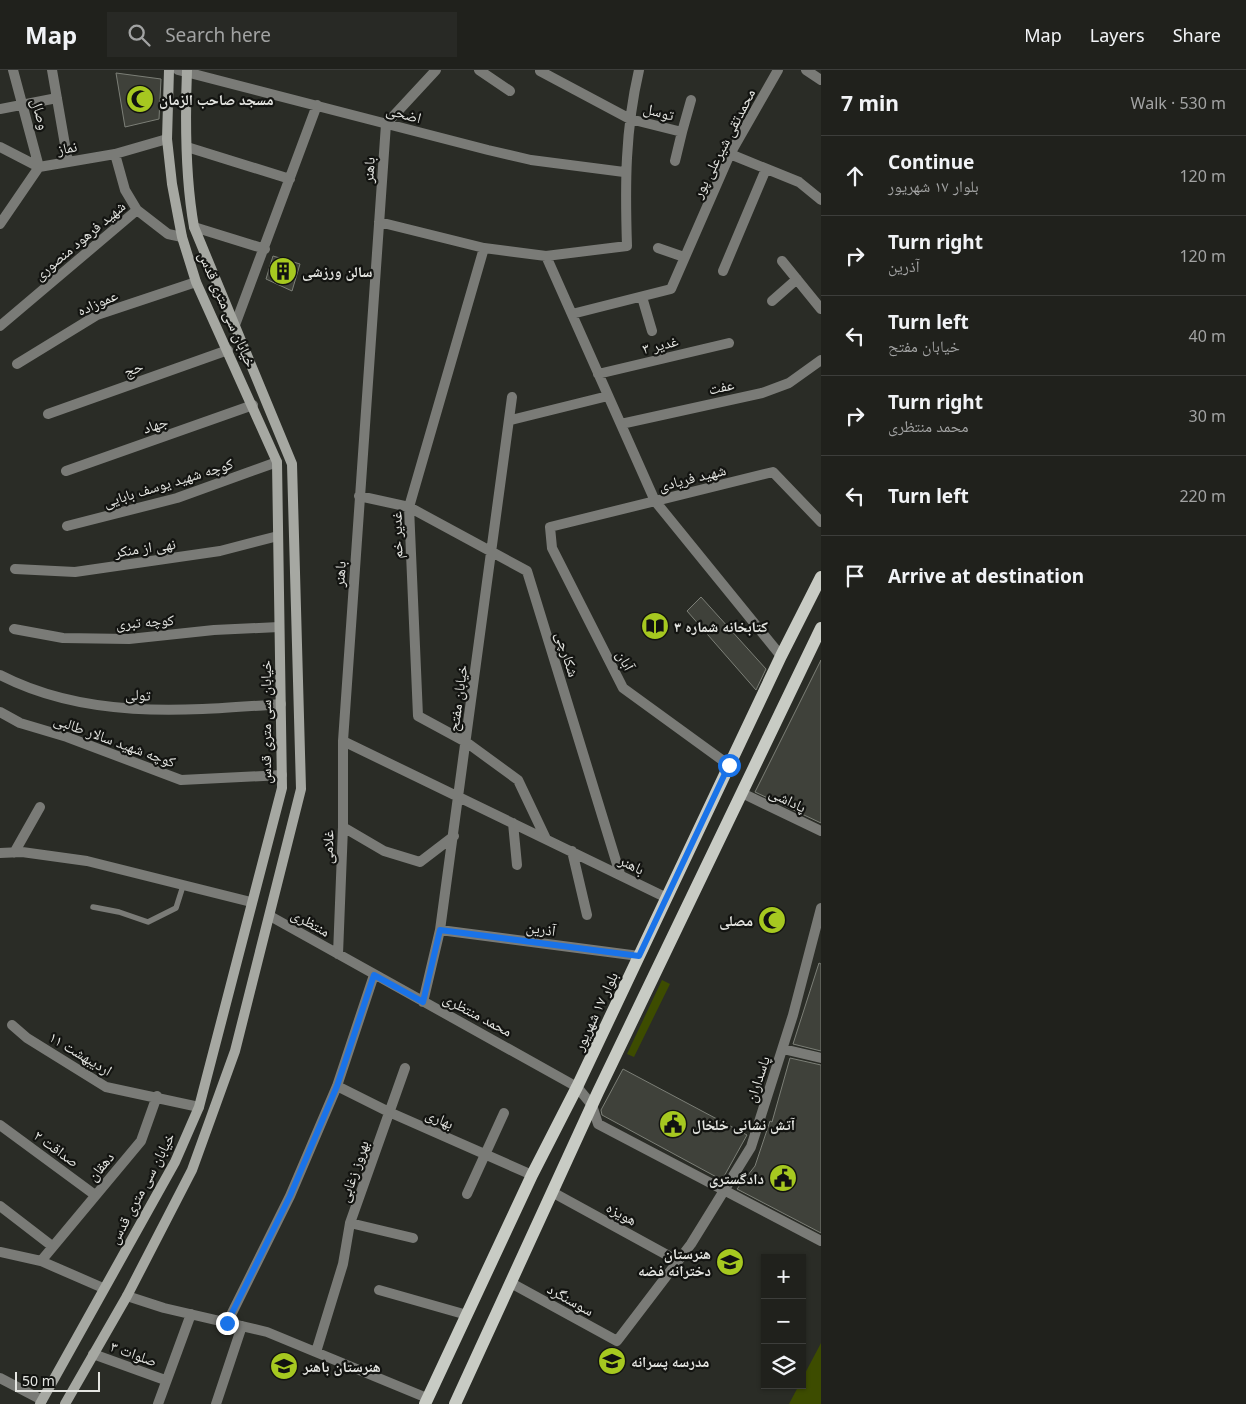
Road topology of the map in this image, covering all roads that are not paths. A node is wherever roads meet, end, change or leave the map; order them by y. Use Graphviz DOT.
graph roads {
  1 [pos="13,70"];
  2 [pos="52,70"];
  3 [pos="169,70"];
  4 [pos="436,70"];
  5 [pos="478,70"];
  6 [pos="638,70"];
  7 [pos="778,70"];
  8 [pos="806,70"];
  9 [pos="184,71"];
  10 [pos="540,71"];
  11 [pos="821,80"];
  12 [pos="510,91"];
  13 [pos="57,98"];
  14 [pos="691,100"];
  15 [pos="22,105"];
  16 [pos="317,105"];
  17 [pos="0,109"];
  18 [pos="630,119"];
  19 [pos="386,124"];
  20 [pos="682,132"];
  21 [pos="167,139"];
  22 [pos="0,147"];
  23 [pos="187,147"];
  24 [pos="115,154"];
  25 [pos="730,154"];
  26 [pos="675,161"];
  27 [pos="68,162"];
  28 [pos="39,167"];
  29 [pos="766,169"];
  30 [pos="624,172"];
  31 [pos="290,179"];
  32 [pos="821,200"];
  33 [pos="137,210"];
  34 [pos="379,222"];
  35 [pos="0,224"];
  36 [pos="194,227"];
  37 [pos="182,237"];
  38 [pos="484,248"];
  39 [pos="658,248"];
  40 [pos="265,249"];
  41 [pos="546,256"];
  42 [pos="684,257"];
  43 [pos="782,261"];
  44 [pos="723,271"];
  45 [pos="796,279"];
  46 [pos="196,282"];
  47 [pos="642,297"];
  48 [pos="772,301"];
  49 [pos="821,308"];
  50 [pos="572,314"];
  51 [pos="235,325"];
  52 [pos="0,326"];
  53 [pos="652,331"];
  54 [pos="729,342"];
  55 [pos="228,350"];
  56 [pos="821,360"];
  57 [pos="17,364"];
  58 [pos="598,374"];
  59 [pos="608,396"];
  60 [pos="512,397"];
  61 [pos="253,405"];
  62 [pos="48,414"];
  63 [pos="510,420"];
  64 [pos="621,424"];
  65 [pos="277,462"];
  66 [pos="66,471"];
  67 [pos="359,496"];
  68 [pos="655,501"];
  69 [pos="409,506"];
  70 [pos="821,522"];
  71 [pos="67,526"];
  72 [pos="550,527"];
  73 [pos="278,536"];
  74 [pos="493,552"];
  75 [pos="15,569"];
  76 [pos="821,577"];
  77 [pos="279,627"];
  78 [pos="821,628"];
  79 [pos="14,629"];
  80 [pos="781,656"];
  81 [pos="0,675"];
  82 [pos="281,704"];
  83 [pos="0,712"];
  84 [pos="343,741"];
  85 [pos="466,742"];
  86 [pos="729,765"];
  87 [pos="282,775"];
  88 [pos="719,787"];
  89 [pos="282,788"];
  90 [pos="301,789"];
  91 [pos="741,795"];
  92 [pos="459,797"];
  93 [pos="40,807"];
  94 [pos="513,823"];
  95 [pos="343,827"];
  96 [pos="821,831"];
  97 [pos="454,836"];
  98 [pos="546,839"];
  99 [pos="572,851"];
  100 [pos="0,853"];
  101 [pos="14,853"];
  102 [pos="517,865"];
  103 [pos="620,874"];
  104 [pos="183,886"];
  105 [pos="667,898"];
  106 [pos="251,902"];
  107 [pos="93,907"];
  108 [pos="821,908"];
  109 [pos="587,915"];
  110 [pos="270,916"];
  111 [pos="440,930"];
  112 [pos="650,934"];
  113 [pos="668,949"];
  114 [pos="338,954"];
  115 [pos="639,956"];
  116 [pos="374,975"];
  117 [pos="423,1002"];
  118 [pos="12,1025"];
  119 [pos="216,1048"];
  120 [pos="783,1049"];
  121 [pos="236,1051"];
  122 [pos="821,1058"];
  123 [pos="405,1068"];
  124 [pos="337,1086"];
  125 [pos="577,1087"];
  126 [pos="157,1096"];
  127 [pos="592,1105"];
  128 [pos="199,1107"];
  129 [pos="389,1112"];
  130 [pos="504,1113"];
  131 [pos="0,1125"];
  132 [pos="486,1154"];
  133 [pos="532,1174"];
  134 [pos="725,1189"];
  135 [pos="552,1192"];
  136 [pos="467,1194"];
  137 [pos="95,1195"];
  138 [pos="0,1206"];
  139 [pos="350,1223"];
  140 [pos="413,1238"];
  141 [pos="821,1241"];
  142 [pos="52,1246"];
  143 [pos="0,1252"];
  144 [pos="678,1260"];
  145 [pos="41,1261"];
  146 [pos="511,1283"];
  147 [pos="103,1288"];
  148 [pos="379,1290"];
  149 [pos="127,1296"];
  150 [pos="191,1314"];
  151 [pos="467,1315"];
  152 [pos="227,1323"];
  153 [pos="242,1326"];
  154 [pos="616,1341"];
  155 [pos="316,1352"];
  156 [pos="93,1354"];
  157 [pos="0,1378"];
  158 [pos="166,1380"];
  159 [pos="426,1401"];
  160 [pos="41,1402"];
  161 [pos="65,1404"];
  162 [pos="158,1404"];
  163 [pos="216,1404"];
  164 [pos="456,1404"];
  1 -- 15 [label="street, وصال"];
  2 -- 13 [label="street"];
  3 -- 21 [label="main road, خیابان سی متری قدس"];
  4 -- 19 [label="street"];
  5 -- 12 [label="street"];
  6 -- 18 [label="street"];
  7 -- 25 [label="street, محمدتقی شیرعلی پور"];
  8 -- 11 [label="street"];
  9 -- 16 [label="street, اضحی"];
  9 -- 23 [label="main road, خیابان سی متری قدس"];
  10 -- 18 [label="street, توسل"];
  13 -- 15 [label="street"];
  13 -- 27 [label="street"];
  14 -- 20 [label="street"];
  15 -- 17 [label="street"];
  15 -- 28 [label="street, وصال"];
  16 -- 19 [label="street, اضحی"];
  16 -- 31 [label="street"];
  18 -- 20 [label="street, توسل"];
  18 -- 30 [label="street"];
  19 -- 30 [label="street, اضحی"];
  19 -- 34 [label="street, باهنر"];
  20 -- 26 [label="street, توسل"];
  21 -- 24 [label="street, نماز"];
  21 -- 37 [label="main road, خیابان سی متری قدس"];
  22 -- 28 [label="street"];
  23 -- 31 [label="street"];
  23 -- 36 [label="main road, خیابان سی متری قدس"];
  24 -- 27 [label="street, نماز"];
  24 -- 33 [label="street"];
  25 -- 29 [label="street"];
  25 -- 42 [label="street, محمدتقی شیرعلی پور"];
  27 -- 28 [label="street, نماز"];
  28 -- 35 [label="street, نماز"];
  29 -- 32 [label="street"];
  29 -- 44 [label="street"];
  30 -- 41 [label="street"];
  31 -- 40 [label="street"];
  33 -- 37 [label="street, شهید فرهود منصوری"];
  33 -- 52 [label="street, شهید فرهود منصوری"];
  34 -- 38 [label="street"];
  34 -- 67 [label="street, باهنر"];
  36 -- 40 [label="street"];
  36 -- 51 [label="main road, خیابان سی متری قدس"];
  37 -- 46 [label="main road, خیابان سی متری قدس"];
  38 -- 41 [label="street"];
  38 -- 69 [label="street, غدیر خم"];
  39 -- 42 [label="street"];
  40 -- 51 [label="street"];
  41 -- 50 [label="street"];
  42 -- 47 [label="street, محمدتقی شیرعلی پور"];
  43 -- 45 [label="street"];
  45 -- 48 [label="street"];
  45 -- 49 [label="street"];
  46 -- 55 [label="main road, خیابان سی متری قدس"];
  46 -- 57 [label="street, عموزاده"];
  47 -- 50 [label="street"];
  47 -- 53 [label="street"];
  50 -- 58 [label="street"];
  51 -- 90 [label="main road, خیابان سی متری قدس"];
  54 -- 58 [label="street, غدیر ۳"];
  55 -- 61 [label="main road, خیابان سی متری قدس"];
  55 -- 62 [label="street, حج"];
  56 -- 64 [label="street, عفت"];
  58 -- 59 [label="street"];
  59 -- 63 [label="street"];
  59 -- 64 [label="street"];
  60 -- 63 [label="street, خیابان مفتح"];
  61 -- 65 [label="main road, خیابان سی متری قدس"];
  61 -- 66 [label="street, جهاد"];
  63 -- 74 [label="street, خیابان مفتح"];
  64 -- 68 [label="street"];
  65 -- 71 [label="street, کوچه شهید یوسف بابایی"];
  65 -- 73 [label="main road, خیابان سی متری قدس"];
  67 -- 69 [label="street, شکارچی"];
  67 -- 84 [label="street, باهنر"];
  68 -- 70 [label="street, شهید فریادی"];
  68 -- 72 [label="street, شهید فریادی"];
  68 -- 80 [label="street"];
  69 -- 74 [label="street, شکارچی"];
  69 -- 85 [label="street, غدیر خم"];
  72 -- 86 [label="street, آبان"];
  73 -- 75 [label="street, نهی از منکر"];
  73 -- 77 [label="main road, خیابان سی متری قدس"];
  74 -- 85 [label="street, خیابان مفتح"];
  74 -- 103 [label="street, شکارچی"];
  76 -- 80 [label="main road, بلوار ١٧ شهریور"];
  77 -- 79 [label="street, کوچه تبری"];
  77 -- 82 [label="main road, خیابان سی متری قدس"];
  78 -- 91 [label="main road"];
  80 -- 86 [label="main road, بلوار ١٧ شهریور"];
  81 -- 82 [label="street, تولی"];
  82 -- 87 [label="main road, خیابان سی متری قدس"];
  83 -- 87 [label="street, کوچه شهید سالار طالبی"];
  84 -- 92 [label="street, باهنر"];
  84 -- 95 [label="street, غلامی"];
  85 -- 92 [label="street, خیابان مفتح"];
  85 -- 98 [label="street"];
  86 -- 88 [label="main road, بلوار ١٧ شهریور"];
  87 -- 89 [label="main road, خیابان سی متری قدس"];
  88 -- 91 [label="main road"];
  88 -- 105 [label="main road, بلوار ١٧ شهریور"];
  89 -- 90 [label="main road"];
  89 -- 106 [label="main road, خیابان سی متری قدس"];
  90 -- 110 [label="main road, خیابان سی متری قدس"];
  91 -- 96 [label="street, پاداشی"];
  91 -- 113 [label="main road"];
  92 -- 94 [label="street, باهنر"];
  92 -- 97 [label="street, خیابان مفتح"];
  93 -- 101 [label="street"];
  94 -- 98 [label="street, باهنر"];
  94 -- 102 [label="street"];
  95 -- 97 [label="street"];
  95 -- 114 [label="street, غلامی"];
  97 -- 111 [label="street, خیابان مفتح"];
  98 -- 99 [label="street, باهنر"];
  99 -- 103 [label="street, باهنر"];
  99 -- 109 [label="street"];
  100 -- 101 [label="street"];
  101 -- 104 [label="street"];
  103 -- 105 [label="street, باهنر"];
  104 -- 106 [label="street"];
  104 -- 107 [label="lane"];
  105 -- 112 [label="main road, بلوار ١٧ شهریور"];
  106 -- 119 [label="main road, خیابان سی متری قدس"];
  108 -- 120 [label="street, پاسداران"];
  110 -- 114 [label="street, منتظری"];
  110 -- 121 [label="main road, خیابان سی متری قدس"];
  111 -- 115 [label="street, آذرین"];
  111 -- 117 [label="street, خیابان مفتح"];
  112 -- 113 [label="main road"];
  112 -- 115 [label="main road, بلوار ١٧ شهریور"];
  113 -- 127 [label="main road"];
  114 -- 116 [label="street, محمد منتظری"];
  115 -- 125 [label="main road, بلوار ١٧ شهریور"];
  116 -- 117 [label="street, محمد منتظری"];
  116 -- 124 [label="street"];
  117 -- 125 [label="street, محمد منتظری"];
  118 -- 126 [label="street, ۱۱ اردیبهشت"];
  119 -- 121 [label="main road"];
  119 -- 128 [label="main road, خیابان سی متری قدس"];
  120 -- 122 [label="street"];
  120 -- 134 [label="street, پاسداران"];
  121 -- 149 [label="main road, خیابان سی متری قدس"];
  123 -- 129 [label="street, بهروز زغابی"];
  124 -- 129 [label="street, بهاری"];
  124 -- 152 [label="street"];
  125 -- 127 [label="street"];
  125 -- 133 [label="main road, بلوار ١٧ شهریور"];
  126 -- 128 [label="street, ۱۱ اردیبهشت"];
  126 -- 137 [label="street, دهقان"];
  127 -- 134 [label="street"];
  127 -- 135 [label="main road"];
  128 -- 147 [label="main road, خیابان سی متری قدس"];
  129 -- 132 [label="street, بهاری"];
  129 -- 139 [label="street, بهروز زغابی"];
  130 -- 132 [label="street"];
  131 -- 137 [label="street, صداقت ۲"];
  132 -- 133 [label="street, بهاری"];
  132 -- 136 [label="street"];
  133 -- 151 [label="main road, بلوار ١٧ شهریور"];
  134 -- 141 [label="street"];
  134 -- 144 [label="street, پاسداران"];
  135 -- 144 [label="street, هویزه"];
  135 -- 146 [label="main road"];
  137 -- 142 [label="street, دهقان"];
  138 -- 142 [label="street"];
  139 -- 140 [label="street, بهروز زغابی"];
  139 -- 155 [label="street"];
  142 -- 145 [label="street, دهقان"];
  143 -- 145 [label="street"];
  144 -- 154 [label="street, پاسداران"];
  145 -- 147 [label="street"];
  146 -- 154 [label="street, سوسنگرد"];
  146 -- 164 [label="main road"];
  147 -- 160 [label="main road, خیابان سی متری قدس"];
  148 -- 151 [label="street"];
  149 -- 150 [label="street"];
  149 -- 156 [label="main road, خیابان سی متری قدس"];
  150 -- 152 [label="street"];
  150 -- 158 [label="street"];
  151 -- 159 [label="main road, بلوار ١٧ شهریور"];
  152 -- 153 [label="street"];
  153 -- 155 [label="street"];
  153 -- 163 [label="street"];
  155 -- 159 [label="street"];
  156 -- 158 [label="street, صلوات ۳"];
  156 -- 161 [label="main road, خیابان سی متری قدس"];
  157 -- 160 [label="street"];
  158 -- 162 [label="street"];
}
